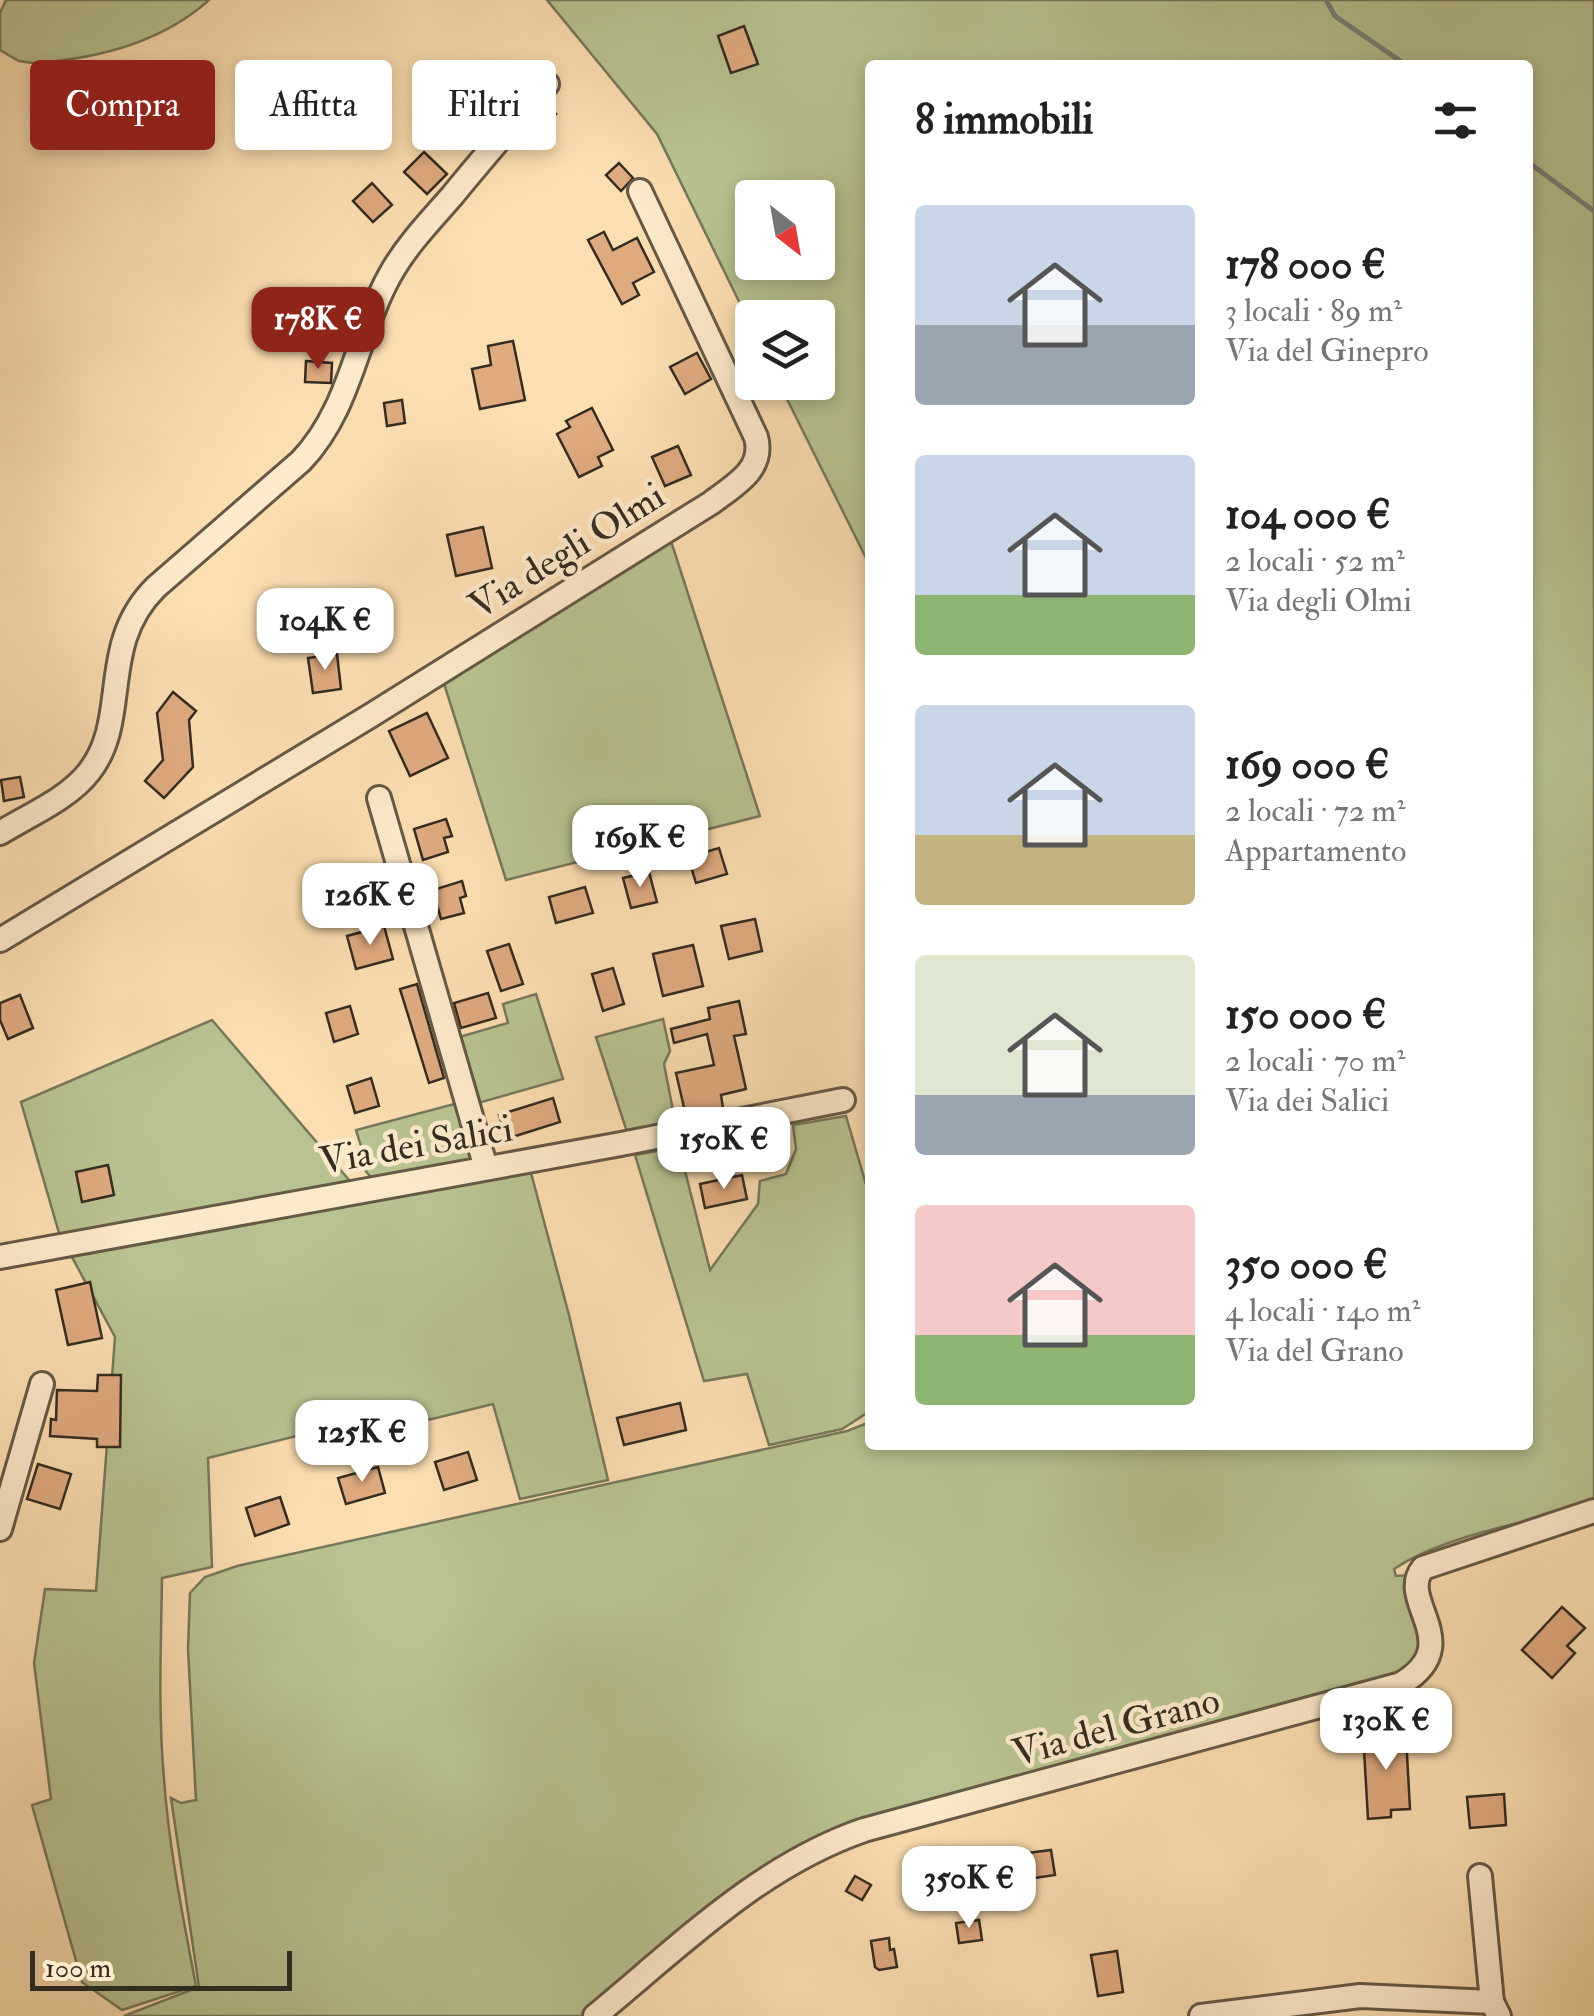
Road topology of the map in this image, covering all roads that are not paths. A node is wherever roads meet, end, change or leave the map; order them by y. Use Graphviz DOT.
graph roads {
  1 [pos="491,150"];
  2 [pos="640,190"];
  3 [pos="379,798"];
  4 [pos="0,833"];
  5 [pos="0,940"];
  6 [pos="843,1100"];
  7 [pos="486,1168"];
  8 [pos="0,1257"];
  9 [pos="42,1384"];
  10 [pos="1594,1510"];
  11 [pos="0,1529"];
  12 [pos="1480,1876"];
  13 [pos="1360,1996"];
  14 [pos="1496,2009"];
  15 [pos="595,2016"];
  16 [pos="1201,2016"];
  17 [pos="1344,2016"];
  1 -- 4 [label="street"];
  2 -- 5 [label="street, Via degli Olmi"];
  3 -- 7 [label="street"];
  6 -- 7 [label="street, Via dei Salici"];
  7 -- 8 [label="street, Via dei Salici"];
  9 -- 11 [label="street"];
  10 -- 15 [label="street, Via del Grano"];
  12 -- 14 [label="street"];
  13 -- 14 [label="street"];
  13 -- 16 [label="street"];
  13 -- 17 [label="street"];
}
